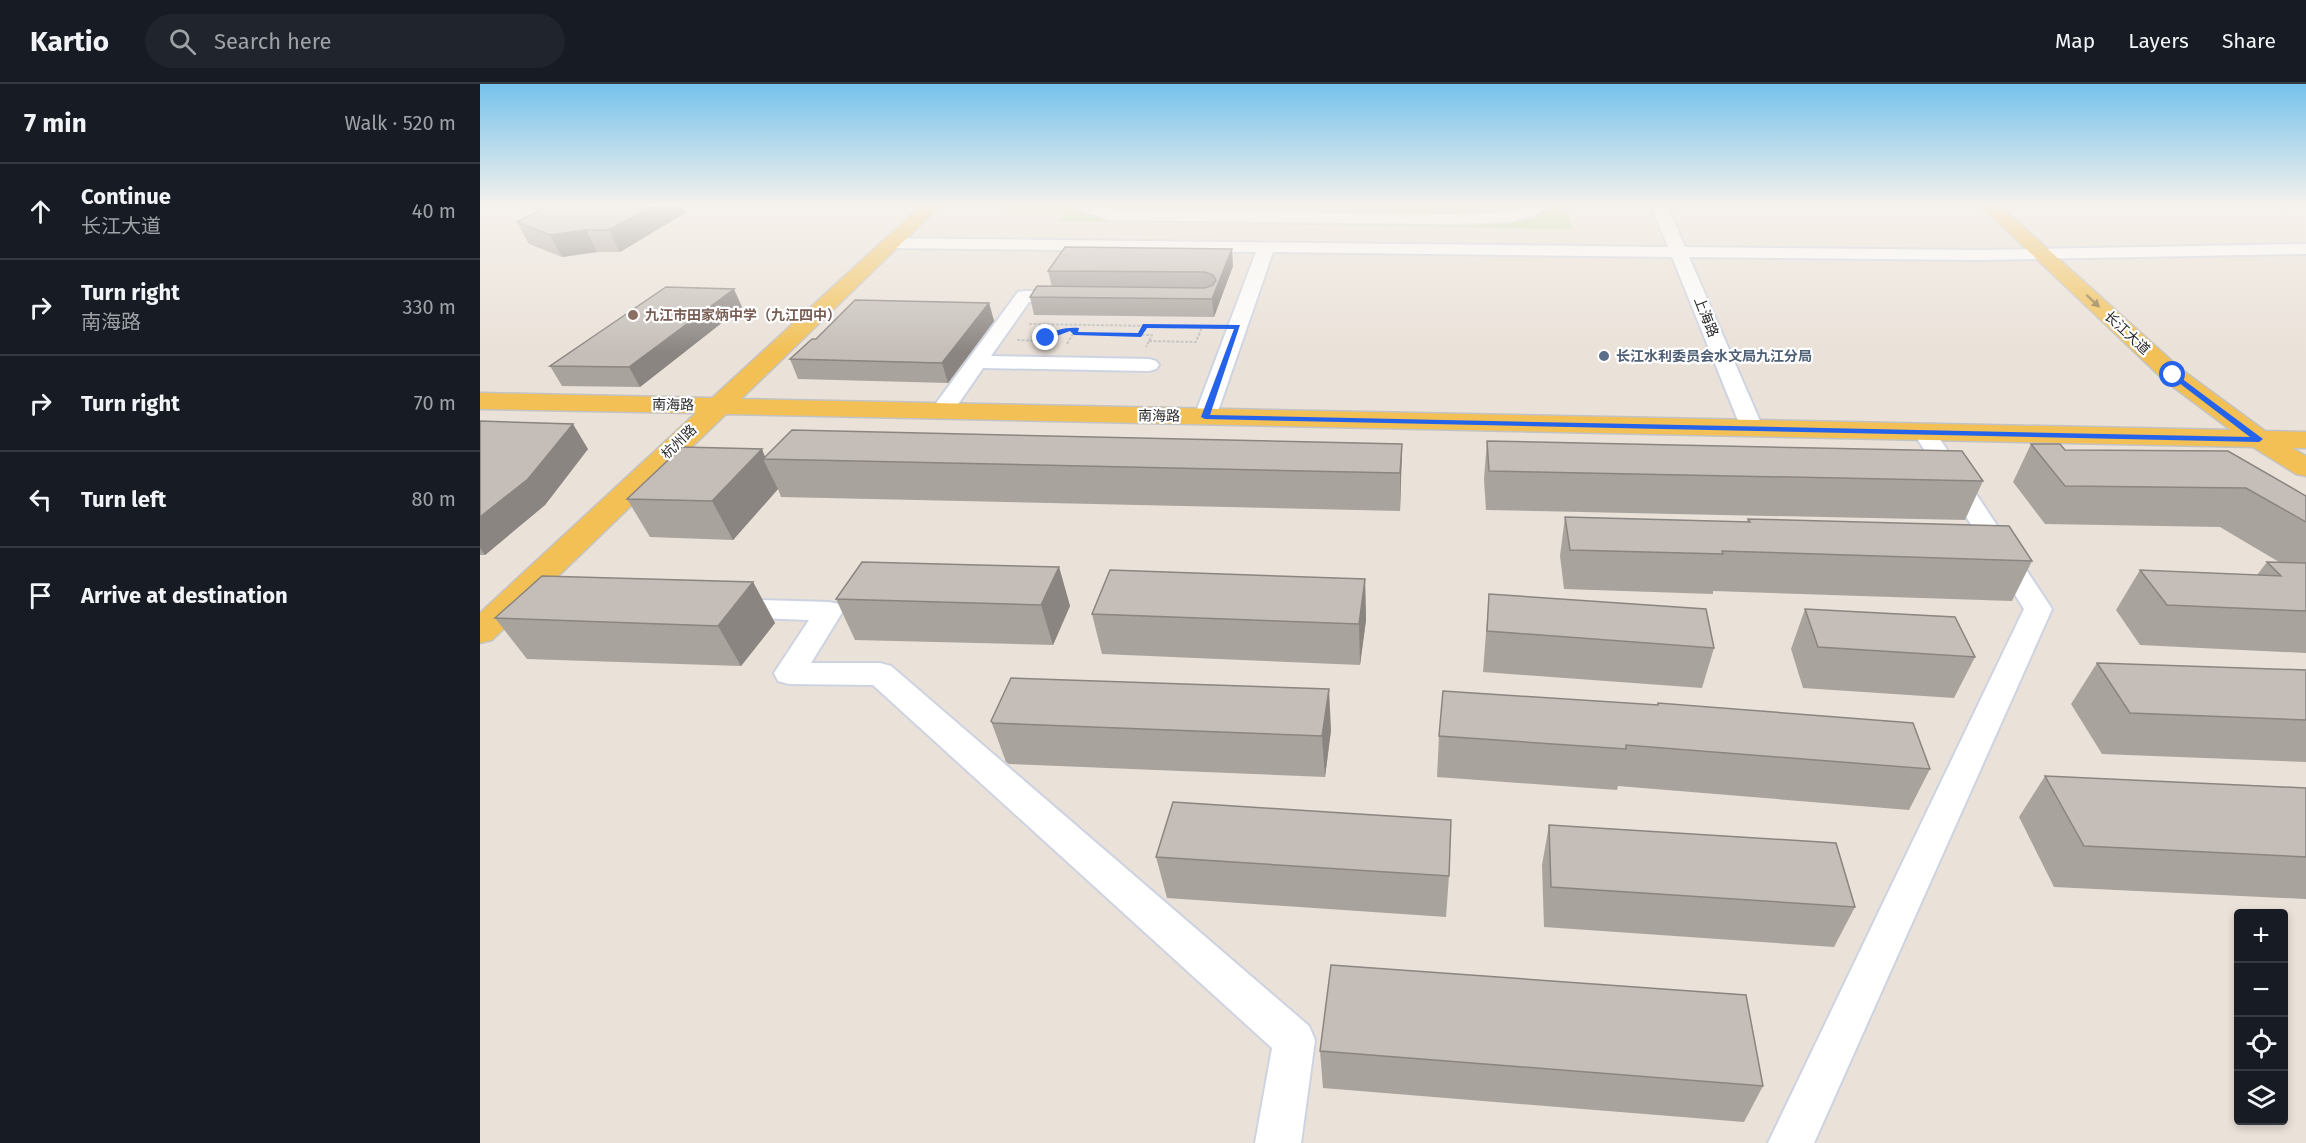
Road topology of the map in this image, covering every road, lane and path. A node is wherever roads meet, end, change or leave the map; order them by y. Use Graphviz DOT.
graph roads {
  1 [pos="878,254"];
  2 [pos="1264,254"];
  3 [pos="1679,254"];
  4 [pos="2042,254"];
  5 [pos="2071,254"];
  6 [pos="1092,297"];
  7 [pos="2141,317"];
  8 [pos="1004,324"];
  9 [pos="1122,326"];
  10 [pos="1145,326"];
  11 [pos="1202,327"];
  12 [pos="1238,327"];
  13 [pos="1074,333"];
  14 [pos="1119,334"];
  15 [pos="1141,335"];
  16 [pos="992,340"];
  17 [pos="1043,341"];
  18 [pos="1149,341"];
  19 [pos="1045,347"];
  20 [pos="1077,347"];
  21 [pos="1147,357"];
  22 [pos="977,362"];
  23 [pos="2194,364"];
  24 [pos="2241,399"];
  25 [pos="480,401"];
  26 [pos="717,406"];
  27 [pos="942,411"];
  28 [pos="1205,417"];
  29 [pos="1752,428"];
  30 [pos="2264,429"];
  31 [pos="1924,432"];
  32 [pos="2303,442"];
  33 [pos="2306,468"];
  34 [pos="512,602"];
  35 [pos="559,604"];
  36 [pos="700,608"];
  37 [pos="480,632"];
  38 [pos="1278,1143"];
  39 [pos="1791,1143"];
  1 -- 26 [label="main road, 杭州路"];
  2 -- 12 [label="street"];
  3 -- 29 [label="street, 上海路"];
  4 -- 30 [label="main road, 长江大道, one-way"];
  5 -- 7 [label="main road, 长江大道"];
  6 -- 8 [label="street"];
  8 -- 9 [label="path"];
  8 -- 16 [label="street"];
  9 -- 10 [label="path"];
  9 -- 14 [label="path"];
  10 -- 11 [label="path"];
  10 -- 15 [label="path"];
  11 -- 12 [label="path"];
  11 -- 18 [label="path"];
  12 -- 28 [label="street"];
  13 -- 14 [label="path"];
  13 -- 17 [label="path"];
  13 -- 20 [label="path"];
  14 -- 15 [label="path"];
  15 -- 18 [label="path"];
  16 -- 17 [label="path"];
  16 -- 22 [label="street"];
  17 -- 19 [label="path"];
  18 -- 21 [label="path"];
  21 -- 22 [label="street"];
  22 -- 27 [label="street"];
  23 -- 24 [label="main road"];
  25 -- 26 [label="main road, 南海路"];
  26 -- 27 [label="main road, 南海路"];
  26 -- 34 [label="main road, 杭州路"];
  27 -- 28 [label="main road, 南海路"];
  28 -- 29 [label="main road, 南海路"];
  29 -- 31 [label="main road, 南海路"];
  30 -- 31 [label="main road, 南海路"];
  30 -- 32 [label="main road, 南海路"];
  30 -- 33 [label="main road, 长江大道"];
  31 -- 39 [label="street"];
  34 -- 35 [label="street"];
  34 -- 37 [label="main road, 杭州路"];
  36 -- 38 [label="street"];
}
